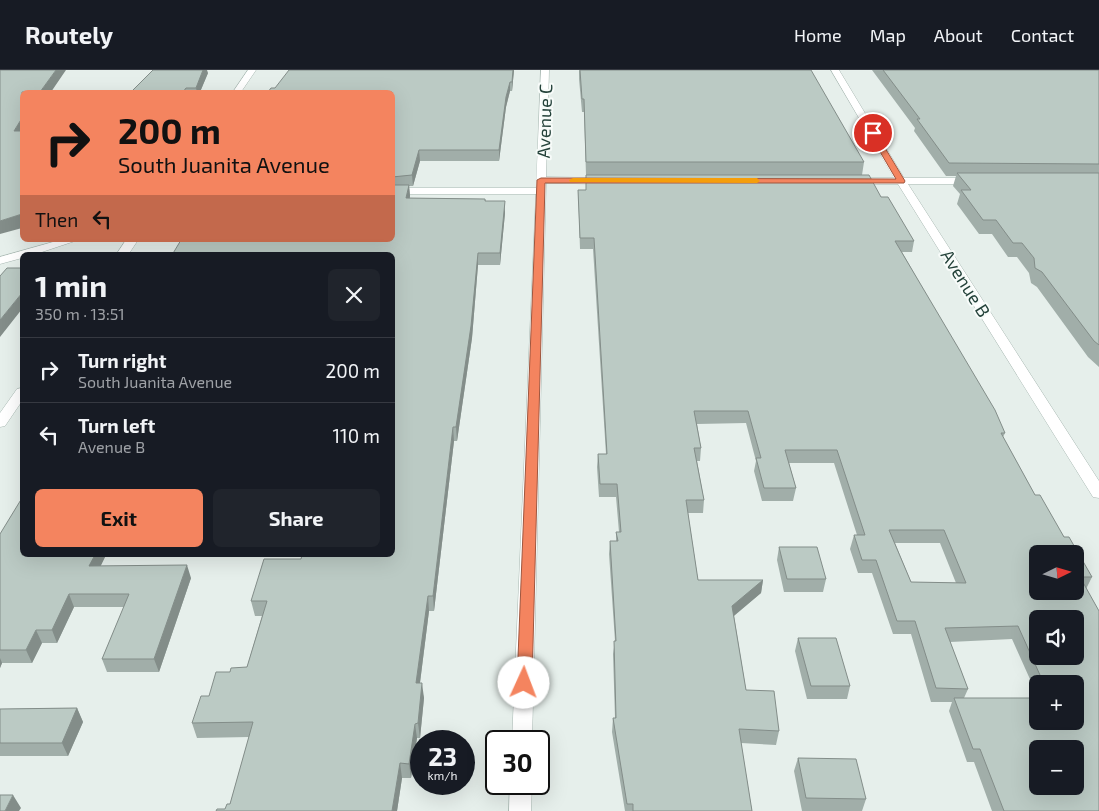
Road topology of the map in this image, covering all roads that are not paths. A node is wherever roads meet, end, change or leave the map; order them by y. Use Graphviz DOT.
graph roads {
  1 [pos="252,70"];
  2 [pos="545,70"];
  3 [pos="835,70"];
  4 [pos="238,90"];
  5 [pos="615,180"];
  6 [pos="842,181"];
  7 [pos="901,181"];
  8 [pos="989,181"];
  9 [pos="541,186"];
  10 [pos="395,191"];
  11 [pos="65,242"];
  12 [pos="31,252"];
  13 [pos="20,255"];
  14 [pos="0,261"];
  15 [pos="20,395"];
  16 [pos="0,423"];
  17 [pos="1099,493"];
  18 [pos="522,730"];
  19 [pos="521,795"];
  20 [pos="520,811"];
  1 -- 4 [label="street"];
  2 -- 9 [label="street, Avenue C"];
  3 -- 7 [label="street, Avenue B"];
  5 -- 9 [label="street"];
  6 -- 7 [label="street"];
  7 -- 8 [label="street"];
  7 -- 17 [label="street, Avenue B"];
  9 -- 10 [label="street"];
  9 -- 18 [label="street, Avenue C"];
  11 -- 12 [label="street"];
  13 -- 14 [label="street"];
  15 -- 16 [label="street"];
  19 -- 20 [label="street"];
}
